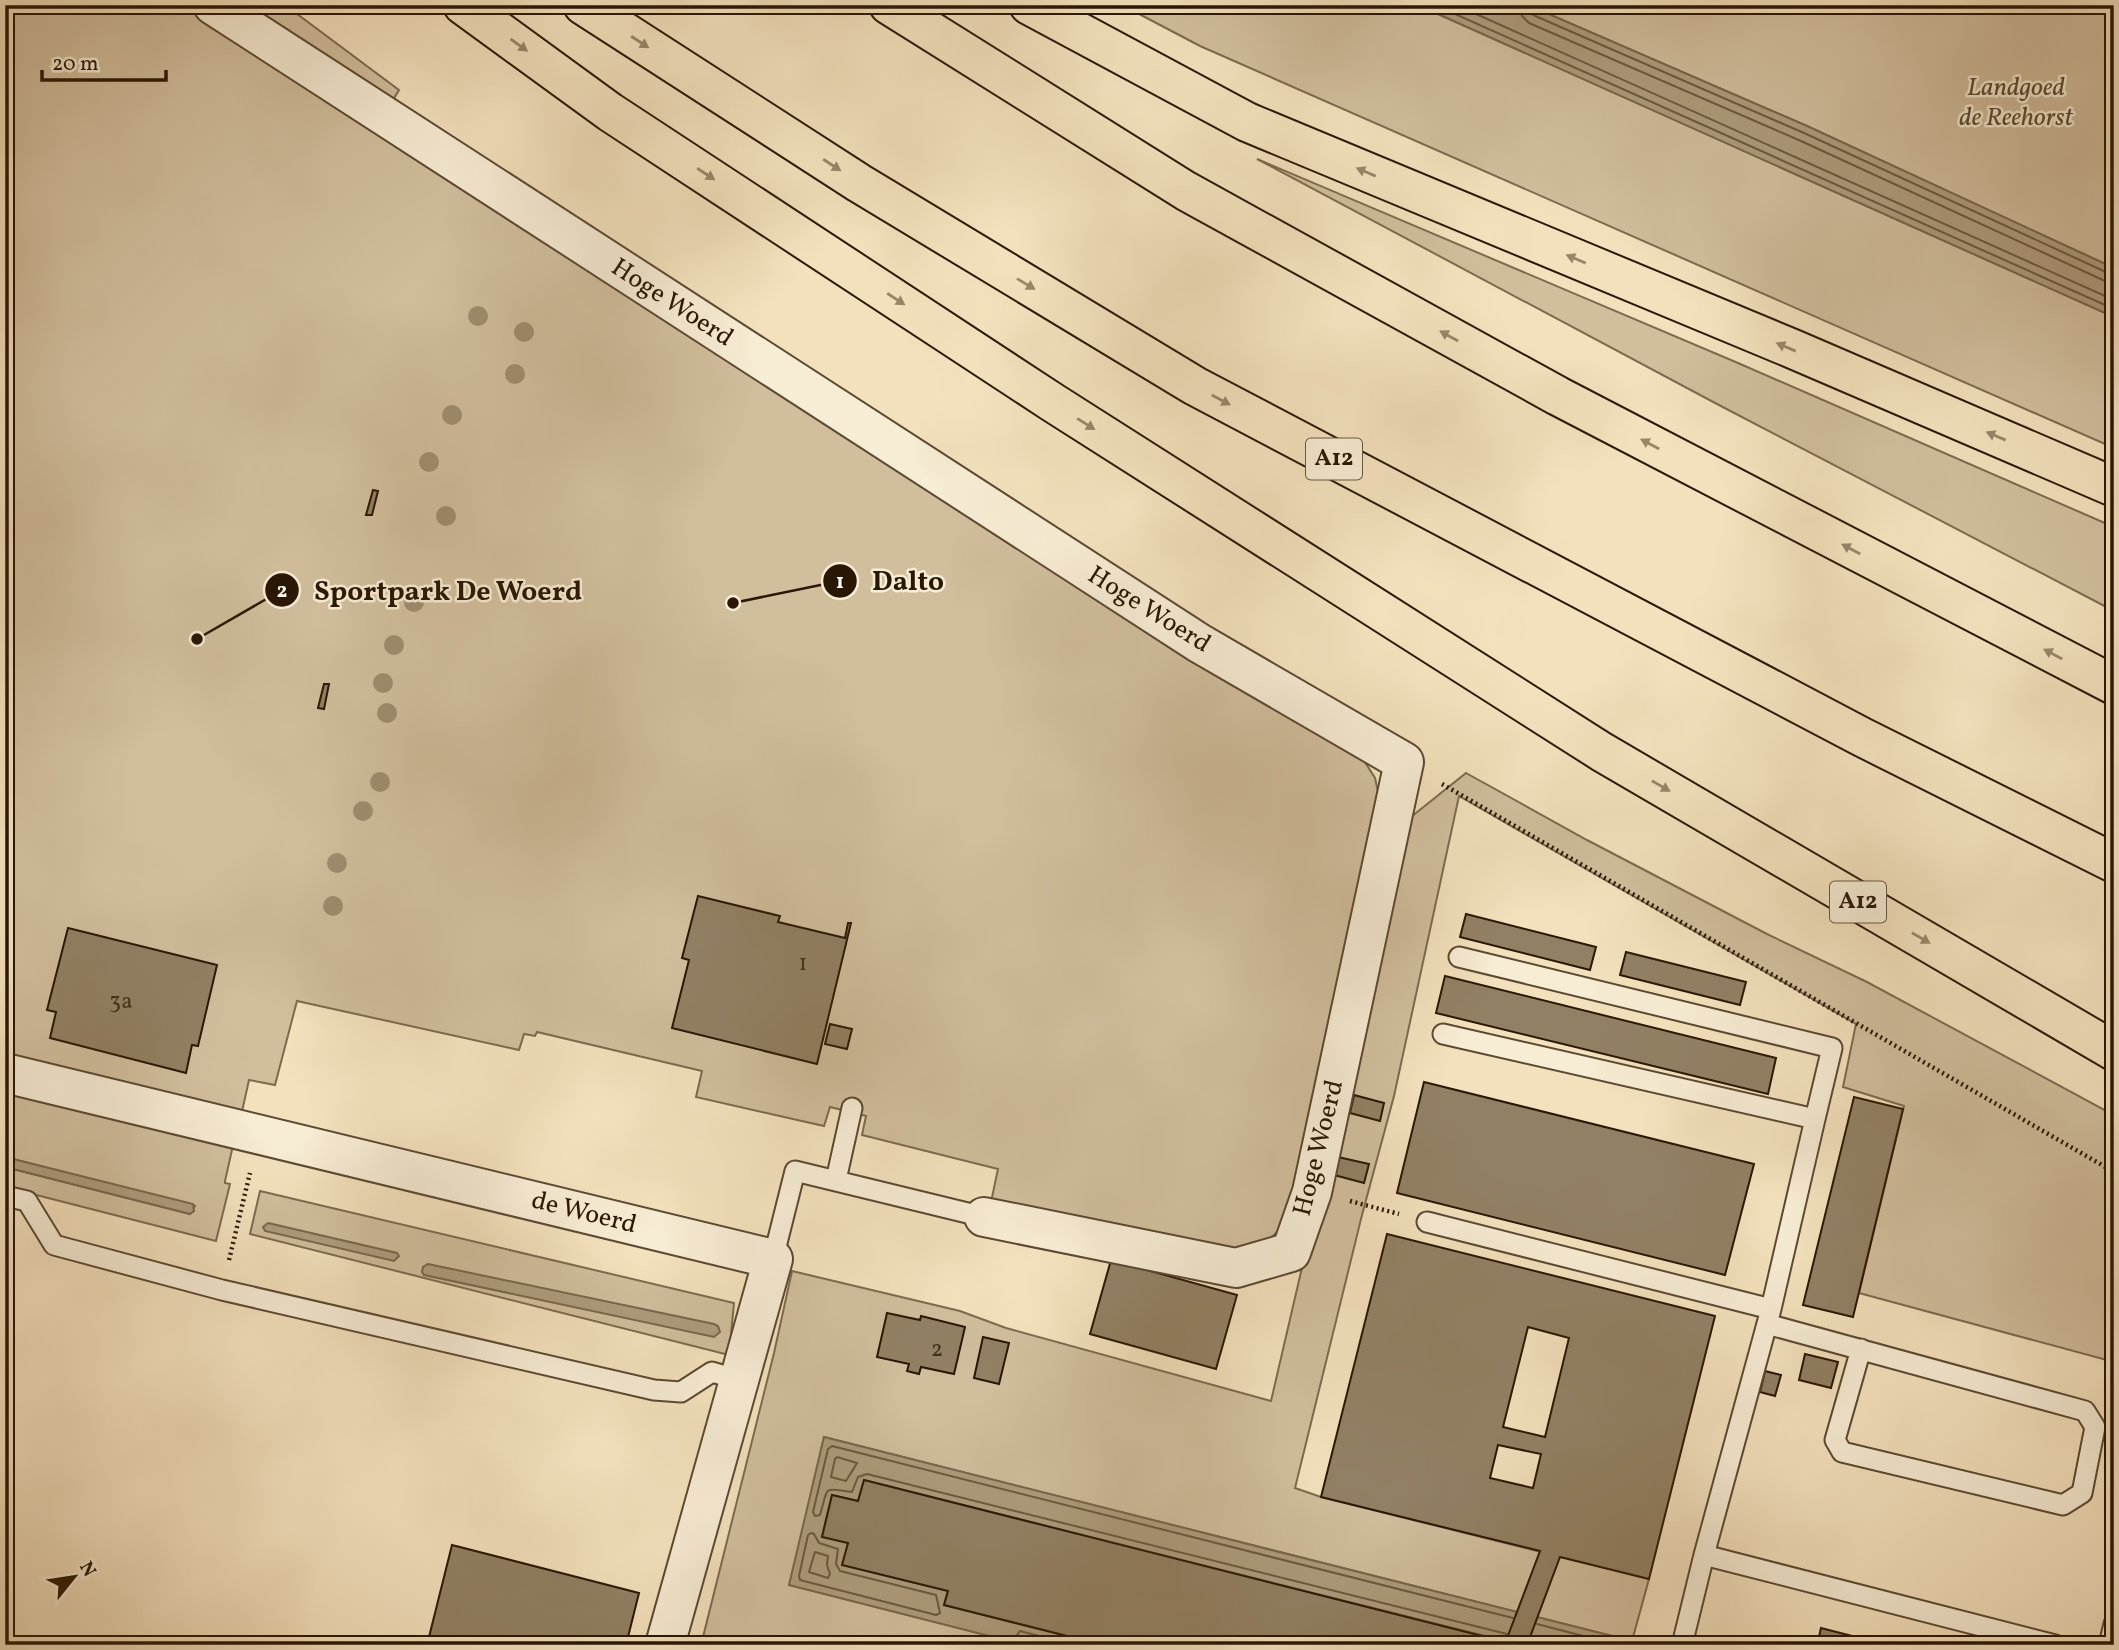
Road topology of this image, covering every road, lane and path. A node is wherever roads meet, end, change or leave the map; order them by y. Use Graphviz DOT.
graph roads {
  1 [pos="213,5"];
  2 [pos="463,5"];
  3 [pos="583,5"];
  4 [pos="889,5"];
  5 [pos="1029,5"];
  6 [pos="2114,487"];
  7 [pos="2114,685"];
  8 [pos="1404,762"];
  9 [pos="2114,863"];
  10 [pos="1459,957"];
  11 [pos="1443,1034"];
  12 [pos="2114,1051"];
  13 [pos="5,1073"];
  14 [pos="852,1108"];
  15 [pos="1815,1119"];
  16 [pos="259,1135"];
  17 [pos="2114,1172"];
  18 [pos="836,1180"];
  19 [pos="5,1196"];
  20 [pos="984,1217"];
  21 [pos="1427,1223"];
  22 [pos="773,1259"];
  23 [pos="222,1290"];
  24 [pos="1769,1316"];
  25 [pos="1861,1349"];
  26 [pos="739,1380"];
  27 [pos="1704,1555"];
  28 [pos="2114,1624"];
  29 [pos="665,1645"];
  30 [pos="1682,1645"];
  31 [pos="2055,1645"];
  32 [pos="2109,1645"];
  1 -- 8 [label="street, Hoge Woerd"];
  2 -- 12 [label="highway, A12, one-way"];
  3 -- 9 [label="highway, A12, one-way"];
  7 -- 4 [label="highway, one-way"];
  6 -- 5 [label="highway, one-way"];
  8 -- 17 [label="path"];
  8 -- 20 [label="street, Hoge Woerd"];
  10 -- 15 [label="lane"];
  11 -- 15 [label="lane"];
  13 -- 16 [label="street, de Woerd"];
  14 -- 18 [label="lane"];
  15 -- 24 [label="lane"];
  16 -- 22 [label="street, de Woerd"];
  16 -- 23 [label="path"];
  18 -- 20 [label="lane"];
  18 -- 22 [label="lane"];
  19 -- 23 [label="lane"];
  21 -- 24 [label="lane"];
  22 -- 26 [label="street"];
  23 -- 26 [label="lane"];
  24 -- 25 [label="lane"];
  24 -- 27 [label="lane"];
  25 -- 25 [label="lane"];
  26 -- 29 [label="street"];
  27 -- 30 [label="lane"];
  27 -- 31 [label="lane"];
  28 -- 32 [label="lane"];
}
